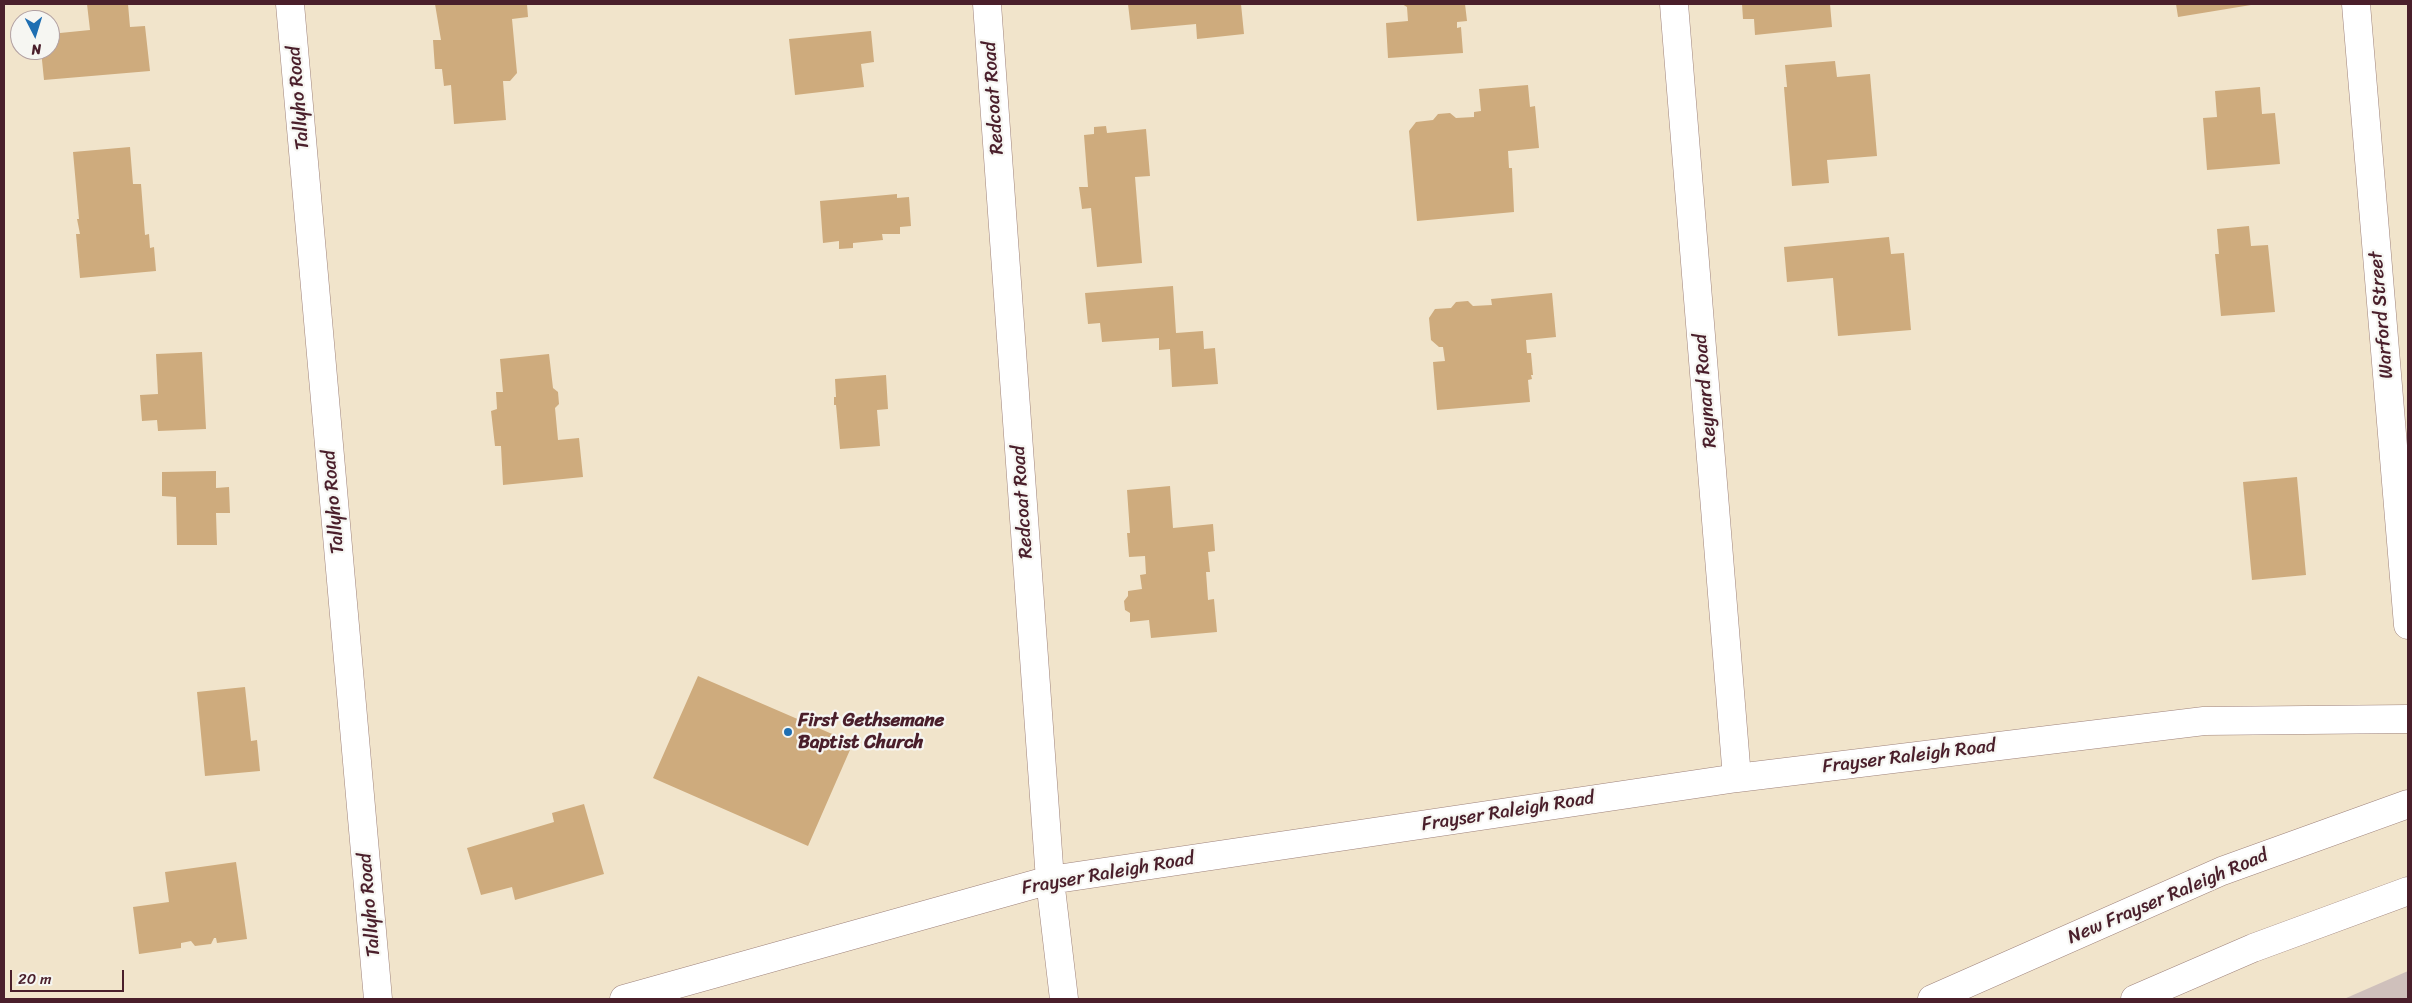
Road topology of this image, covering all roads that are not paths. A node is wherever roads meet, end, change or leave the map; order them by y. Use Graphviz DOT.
graph roads {
  1 [pos="290,4"];
  2 [pos="987,4"];
  3 [pos="1674,4"];
  4 [pos="2356,4"];
  5 [pos="2408,625"];
  6 [pos="2408,719"];
  7 [pos="1737,778"];
  8 [pos="2408,804"];
  9 [pos="1050,880"];
  10 [pos="2408,890"];
  11 [pos="378,999"];
  12 [pos="624,999"];
  13 [pos="1064,999"];
  14 [pos="1932,999"];
  15 [pos="2135,999"];
  1 -- 11 [label="street, Tallyho Road"];
  2 -- 9 [label="street, Redcoat Road"];
  3 -- 7 [label="street, Reynard Road"];
  4 -- 5 [label="street, Warford Street"];
  6 -- 7 [label="street, Frayser Raleigh Road"];
  7 -- 9 [label="street, Frayser Raleigh Road"];
  8 -- 14 [label="street, New Frayser Raleigh Road"];
  9 -- 12 [label="street, Frayser Raleigh Road"];
  9 -- 13 [label="street, Redcoat Road"];
  10 -- 15 [label="street"];
}
